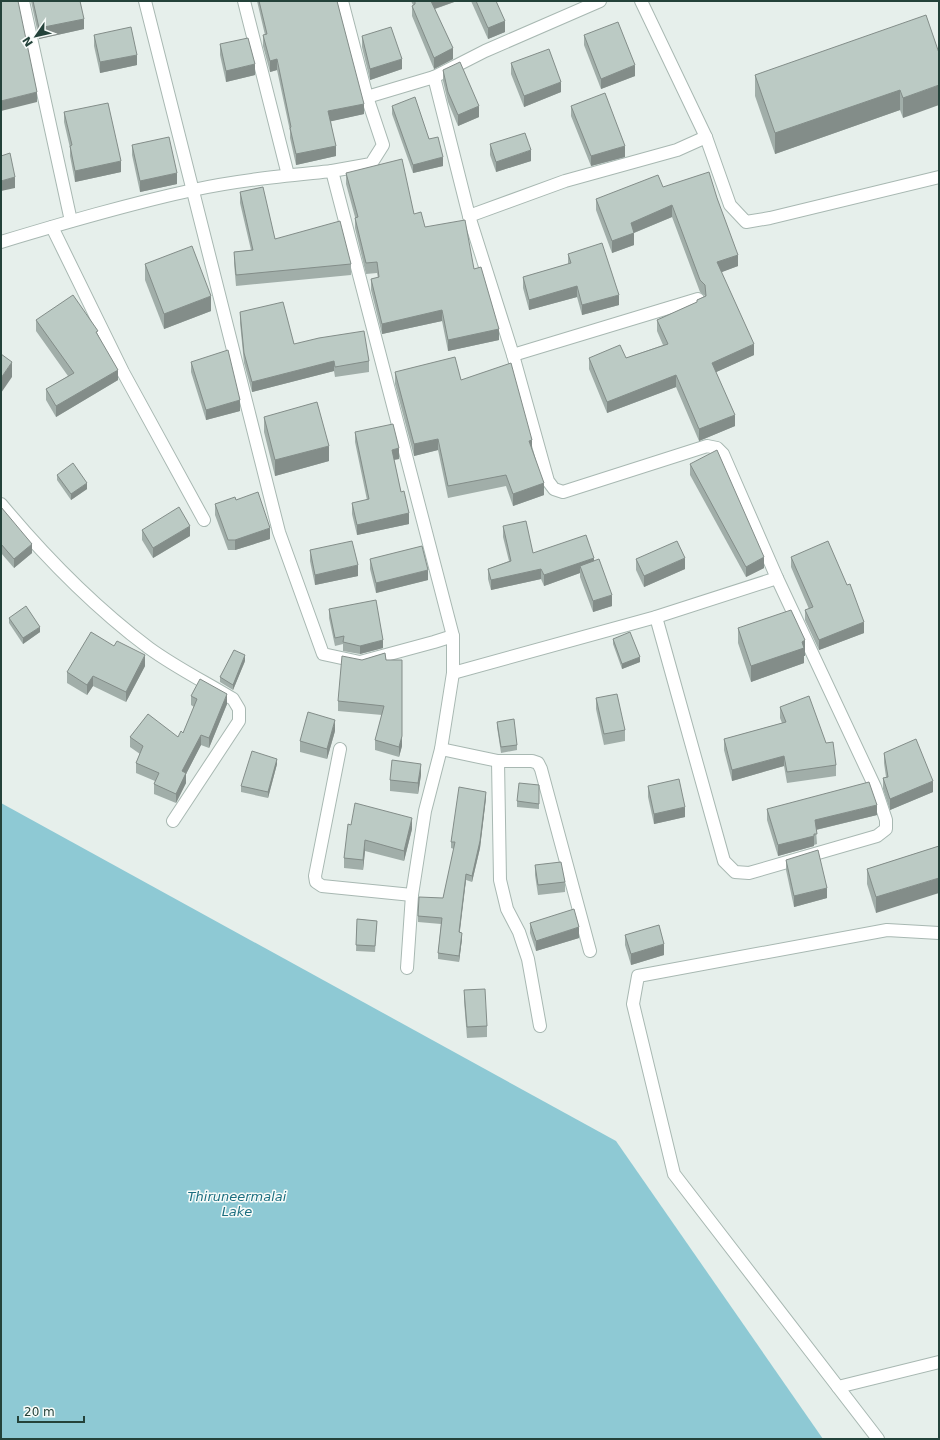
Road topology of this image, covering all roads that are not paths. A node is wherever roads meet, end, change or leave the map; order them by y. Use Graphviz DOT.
graph roads {
  1 [pos="23,1"];
  2 [pos="145,1"];
  3 [pos="244,1"];
  4 [pos="342,1"];
  5 [pos="600,1"];
  6 [pos="641,1"];
  7 [pos="434,77"];
  8 [pos="367,98"];
  9 [pos="706,137"];
  10 [pos="332,171"];
  11 [pos="288,175"];
  12 [pos="939,177"];
  13 [pos="193,190"];
  14 [pos="469,216"];
  15 [pos="71,221"];
  16 [pos="52,227"];
  17 [pos="1,242"];
  18 [pos="698,299"];
  19 [pos="513,355"];
  20 [pos="1,504"];
  21 [pos="204,520"];
  22 [pos="777,578"];
  23 [pos="656,617"];
  24 [pos="453,636"];
  25 [pos="453,673"];
  26 [pos="340,749"];
  27 [pos="441,749"];
  28 [pos="498,761"];
  29 [pos="173,821"];
  30 [pos="412,894"];
  31 [pos="939,933"];
  32 [pos="590,951"];
  33 [pos="407,968"];
  34 [pos="540,1026"];
  35 [pos="939,1362"];
  36 [pos="838,1387"];
  37 [pos="878,1439"];
  1 -- 15 [label="street"];
  2 -- 13 [label="street"];
  3 -- 11 [label="street"];
  4 -- 8 [label="street"];
  5 -- 7 [label="street"];
  6 -- 9 [label="street"];
  7 -- 8 [label="street"];
  7 -- 14 [label="street"];
  8 -- 10 [label="street"];
  9 -- 12 [label="street"];
  9 -- 14 [label="street"];
  10 -- 11 [label="street"];
  10 -- 24 [label="street"];
  11 -- 13 [label="street"];
  13 -- 15 [label="street"];
  13 -- 24 [label="street"];
  14 -- 19 [label="street"];
  15 -- 16 [label="street"];
  16 -- 17 [label="street"];
  16 -- 21 [label="street"];
  18 -- 19 [label="street"];
  19 -- 22 [label="street"];
  20 -- 29 [label="street"];
  22 -- 23 [label="street"];
  22 -- 23 [label="street"];
  23 -- 25 [label="street"];
  24 -- 25 [label="street"];
  25 -- 27 [label="street"];
  26 -- 30 [label="street"];
  27 -- 28 [label="street"];
  27 -- 30 [label="street"];
  28 -- 32 [label="street"];
  28 -- 34 [label="street"];
  30 -- 33 [label="street"];
  31 -- 36 [label="street"];
  35 -- 36 [label="street"];
  36 -- 37 [label="street"];
}
